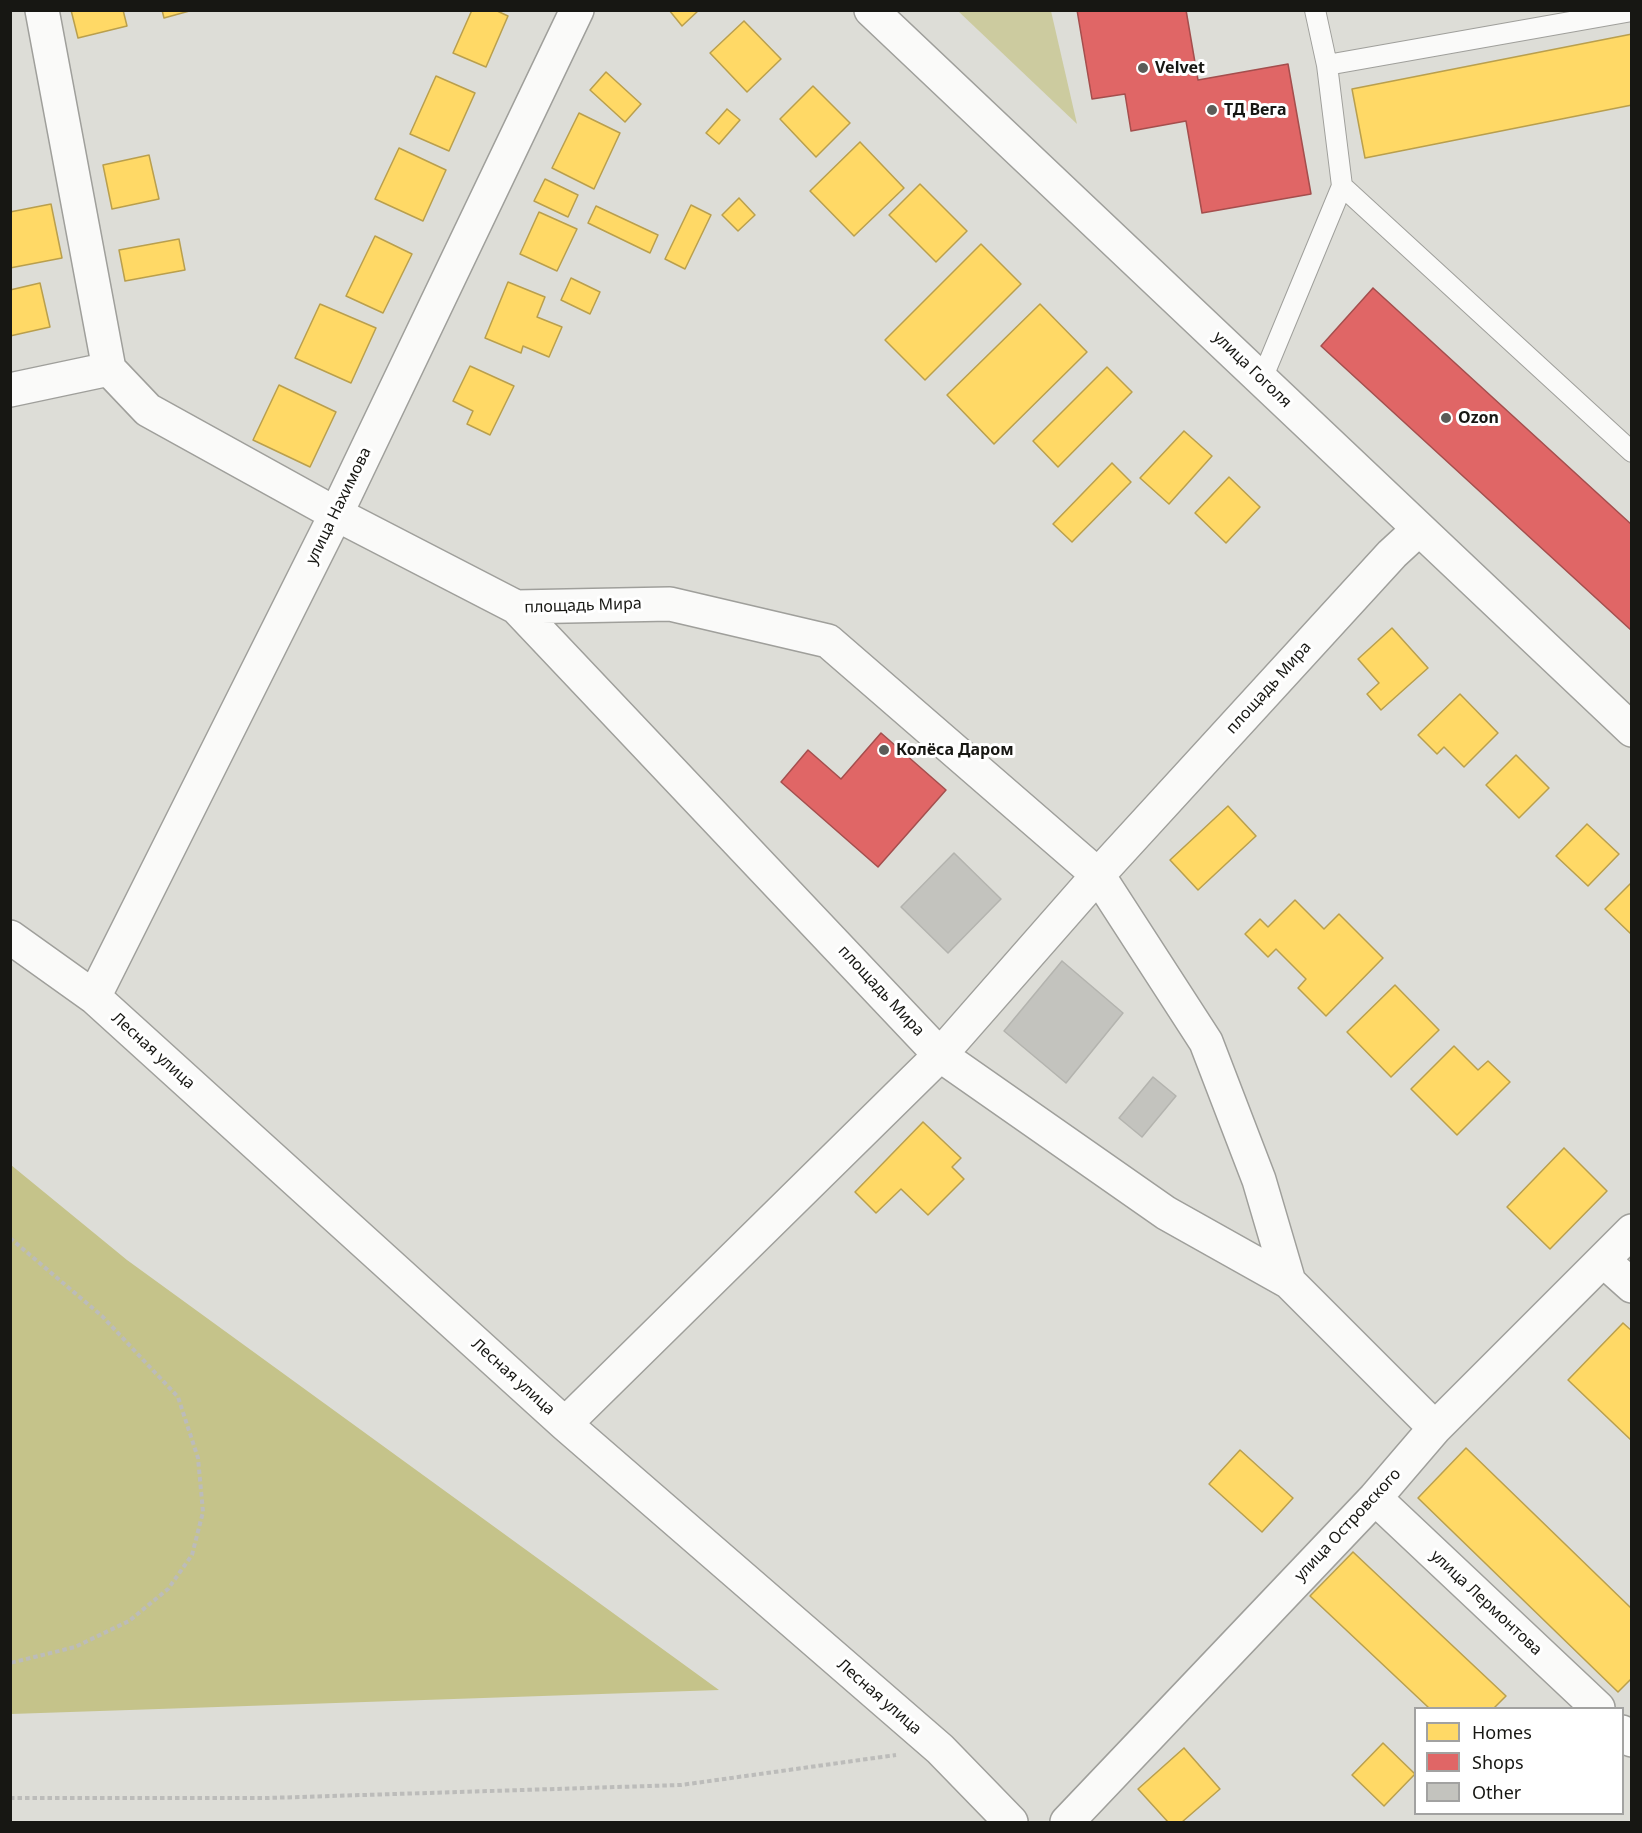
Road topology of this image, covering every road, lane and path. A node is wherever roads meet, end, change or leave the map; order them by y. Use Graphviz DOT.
graph roads {
  1 [pos="42,10"];
  2 [pos="577,10"];
  3 [pos="871,10"];
  4 [pos="1315,10"];
  5 [pos="1632,11"];
  6 [pos="1327,65"];
  7 [pos="1342,186"];
  8 [pos="110,369"];
  9 [pos="1262,379"];
  10 [pos="10,390"];
  11 [pos="1632,452"];
  12 [pos="336,514"];
  13 [pos="1418,530"];
  14 [pos="516,607"];
  15 [pos="1632,730"];
  16 [pos="1098,875"];
  17 [pos="10,937"];
  18 [pos="94,997"];
  19 [pos="940,1055"];
  20 [pos="1632,1231"];
  21 [pos="10,1238"];
  22 [pos="1604,1261"];
  23 [pos="1289,1282"];
  24 [pos="1632,1286"];
  25 [pos="565,1424"];
  26 [pos="1435,1428"];
  27 [pos="1375,1498"];
  28 [pos="10,1663"];
  29 [pos="1597,1707"];
  30 [pos="940,1749"];
  31 [pos="10,1798"];
  32 [pos="1011,1822"];
  33 [pos="1068,1822"];
  1 -- 8 [label="street"];
  2 -- 12 [label="street, улица Нахимова"];
  3 -- 9 [label="street, улица Гоголя"];
  4 -- 6 [label="lane"];
  5 -- 6 [label="lane"];
  6 -- 7 [label="lane"];
  7 -- 9 [label="lane"];
  7 -- 11 [label="lane"];
  8 -- 10 [label="street"];
  8 -- 12 [label="street"];
  9 -- 13 [label="street, улица Гоголя"];
  12 -- 14 [label="street"];
  12 -- 18 [label="street, улица Нахимова"];
  13 -- 15 [label="street, улица Гоголя"];
  13 -- 16 [label="street, площадь Мира"];
  14 -- 16 [label="street, площадь Мира"];
  14 -- 19 [label="street, площадь Мира"];
  16 -- 19 [label="street, площадь Мира"];
  16 -- 23 [label="street, площадь Мира"];
  17 -- 18 [label="street, Лесная улица"];
  18 -- 25 [label="street, Лесная улица"];
  19 -- 23 [label="street, площадь Мира"];
  19 -- 25 [label="street, площадь Мира"];
  20 -- 22 [label="street, улица Островского"];
  21 -- 28 [label="path"];
  22 -- 24 [label="street"];
  22 -- 26 [label="street, улица Островского"];
  23 -- 26 [label="street"];
  25 -- 30 [label="street, Лесная улица"];
  26 -- 27 [label="street, улица Островского"];
  27 -- 29 [label="street, улица Лермонтова"];
  27 -- 33 [label="street, улица Островского"];
  30 -- 31 [label="path"];
  30 -- 32 [label="street, Лесная улица"];
}
